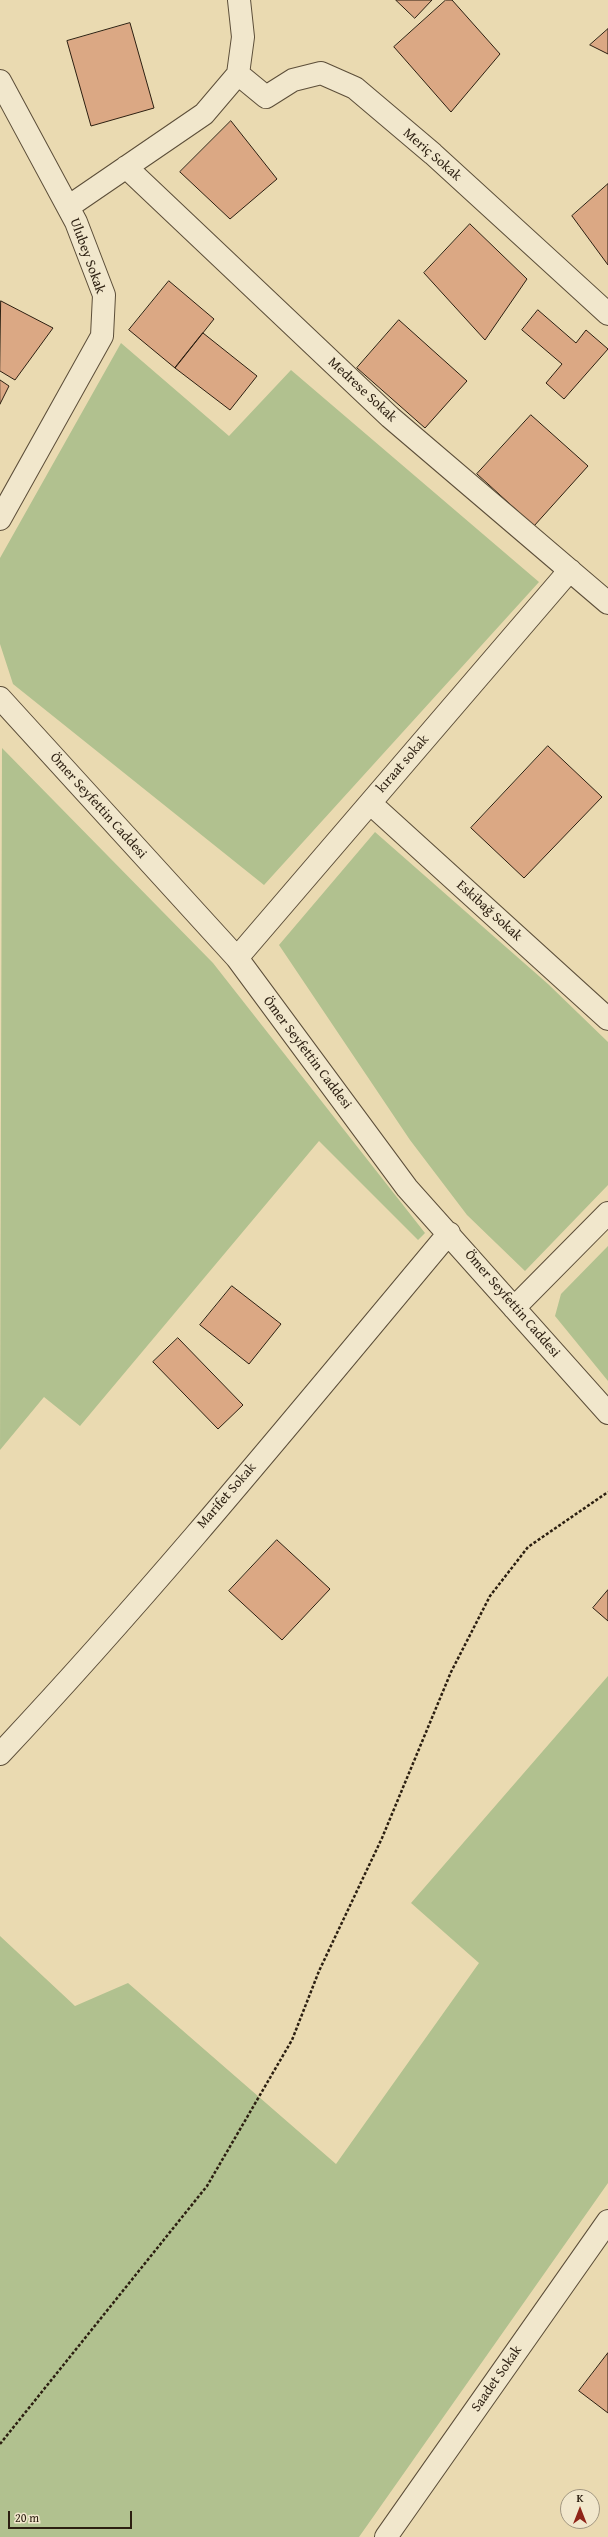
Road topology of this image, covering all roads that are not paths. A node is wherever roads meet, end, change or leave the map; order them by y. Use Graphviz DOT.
graph roads {
  1 [pos="239,0"];
  2 [pos="238,74"];
  3 [pos="0,81"];
  4 [pos="126,168"];
  5 [pos="68,207"];
  6 [pos="608,314"];
  7 [pos="0,519"];
  8 [pos="570,570"];
  9 [pos="608,604"];
  10 [pos="0,698"];
  11 [pos="370,803"];
  12 [pos="236,958"];
  13 [pos="608,1019"];
  14 [pos="608,1213"];
  15 [pos="449,1233"];
  16 [pos="514,1308"];
  17 [pos="608,1413"];
  18 [pos="0,1754"];
  19 [pos="608,2221"];
  20 [pos="386,2537"];
  1 -- 2 [label="street"];
  2 -- 4 [label="street"];
  2 -- 6 [label="street, Meriç Sokak"];
  3 -- 5 [label="street, Ulubey Sokak"];
  4 -- 5 [label="street"];
  4 -- 8 [label="street, Medrese Sokak"];
  5 -- 7 [label="street, Ulubey Sokak"];
  8 -- 9 [label="street, Medrese Sokak"];
  8 -- 11 [label="street, kıraat sokak"];
  10 -- 12 [label="street, Ömer Seyfettin Caddesi"];
  11 -- 12 [label="street, kıraat sokak"];
  11 -- 13 [label="street, Eskibağ Sokak"];
  12 -- 15 [label="street, Ömer Seyfettin Caddesi"];
  14 -- 16 [label="street"];
  15 -- 16 [label="street, Ömer Seyfettin Caddesi"];
  15 -- 18 [label="street, Marifet Sokak"];
  16 -- 17 [label="street, Ömer Seyfettin Caddesi"];
  19 -- 20 [label="street, Saadet Sokak"];
}
